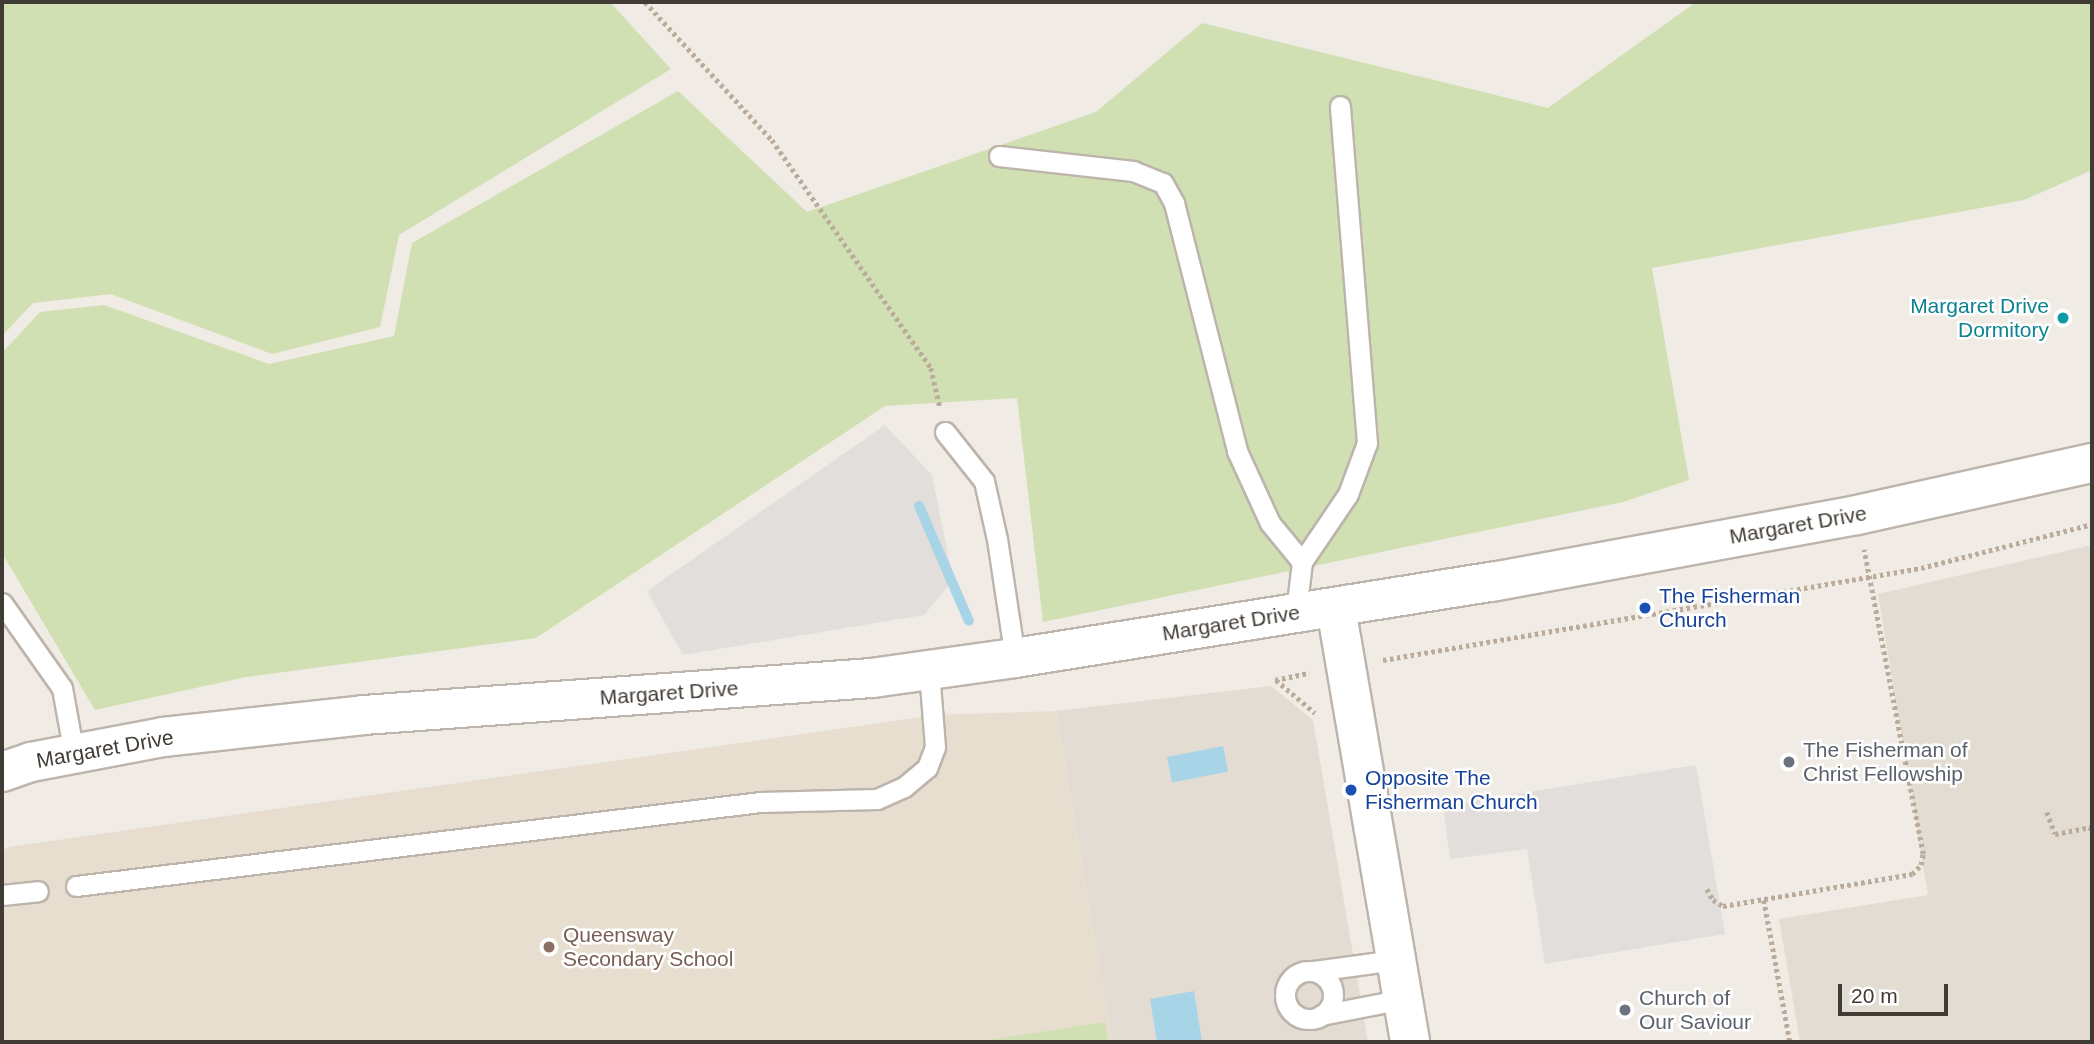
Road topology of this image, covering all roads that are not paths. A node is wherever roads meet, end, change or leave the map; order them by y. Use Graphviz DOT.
graph roads {
  1 [pos="1340,107"];
  2 [pos="999,156"];
  3 [pos="945,432"];
  4 [pos="2092,463"];
  5 [pos="1303,562"];
  6 [pos="2,603"];
  7 [pos="1336,608"];
  8 [pos="1296,611"];
  9 [pos="1015,657"];
  10 [pos="929,670"];
  11 [pos="74,754"];
  12 [pos="2,772"];
  13 [pos="76,886"];
  14 [pos="38,891"];
  15 [pos="2,895"];
  16 [pos="1395,960"];
  17 [pos="1314,971"];
  18 [pos="1403,999"];
  19 [pos="1321,1015"];
  20 [pos="1410,1042"];
  1 -- 5 [label="lane"];
  2 -- 5 [label="lane"];
  3 -- 9 [label="lane"];
  4 -- 7 [label="street, Margaret Drive"];
  5 -- 8 [label="lane"];
  6 -- 11 [label="lane"];
  7 -- 8 [label="street, Margaret Drive"];
  7 -- 16 [label="street"];
  8 -- 9 [label="street, Margaret Drive"];
  9 -- 10 [label="street, Margaret Drive"];
  10 -- 11 [label="street, Margaret Drive"];
  10 -- 13 [label="lane"];
  11 -- 12 [label="street, Margaret Drive"];
  14 -- 15 [label="lane"];
  16 -- 17 [label="lane"];
  16 -- 18 [label="street"];
  17 -- 19 [label="lane"];
  17 -- 19 [label="lane"];
  18 -- 19 [label="lane"];
  18 -- 20 [label="street"];
}
